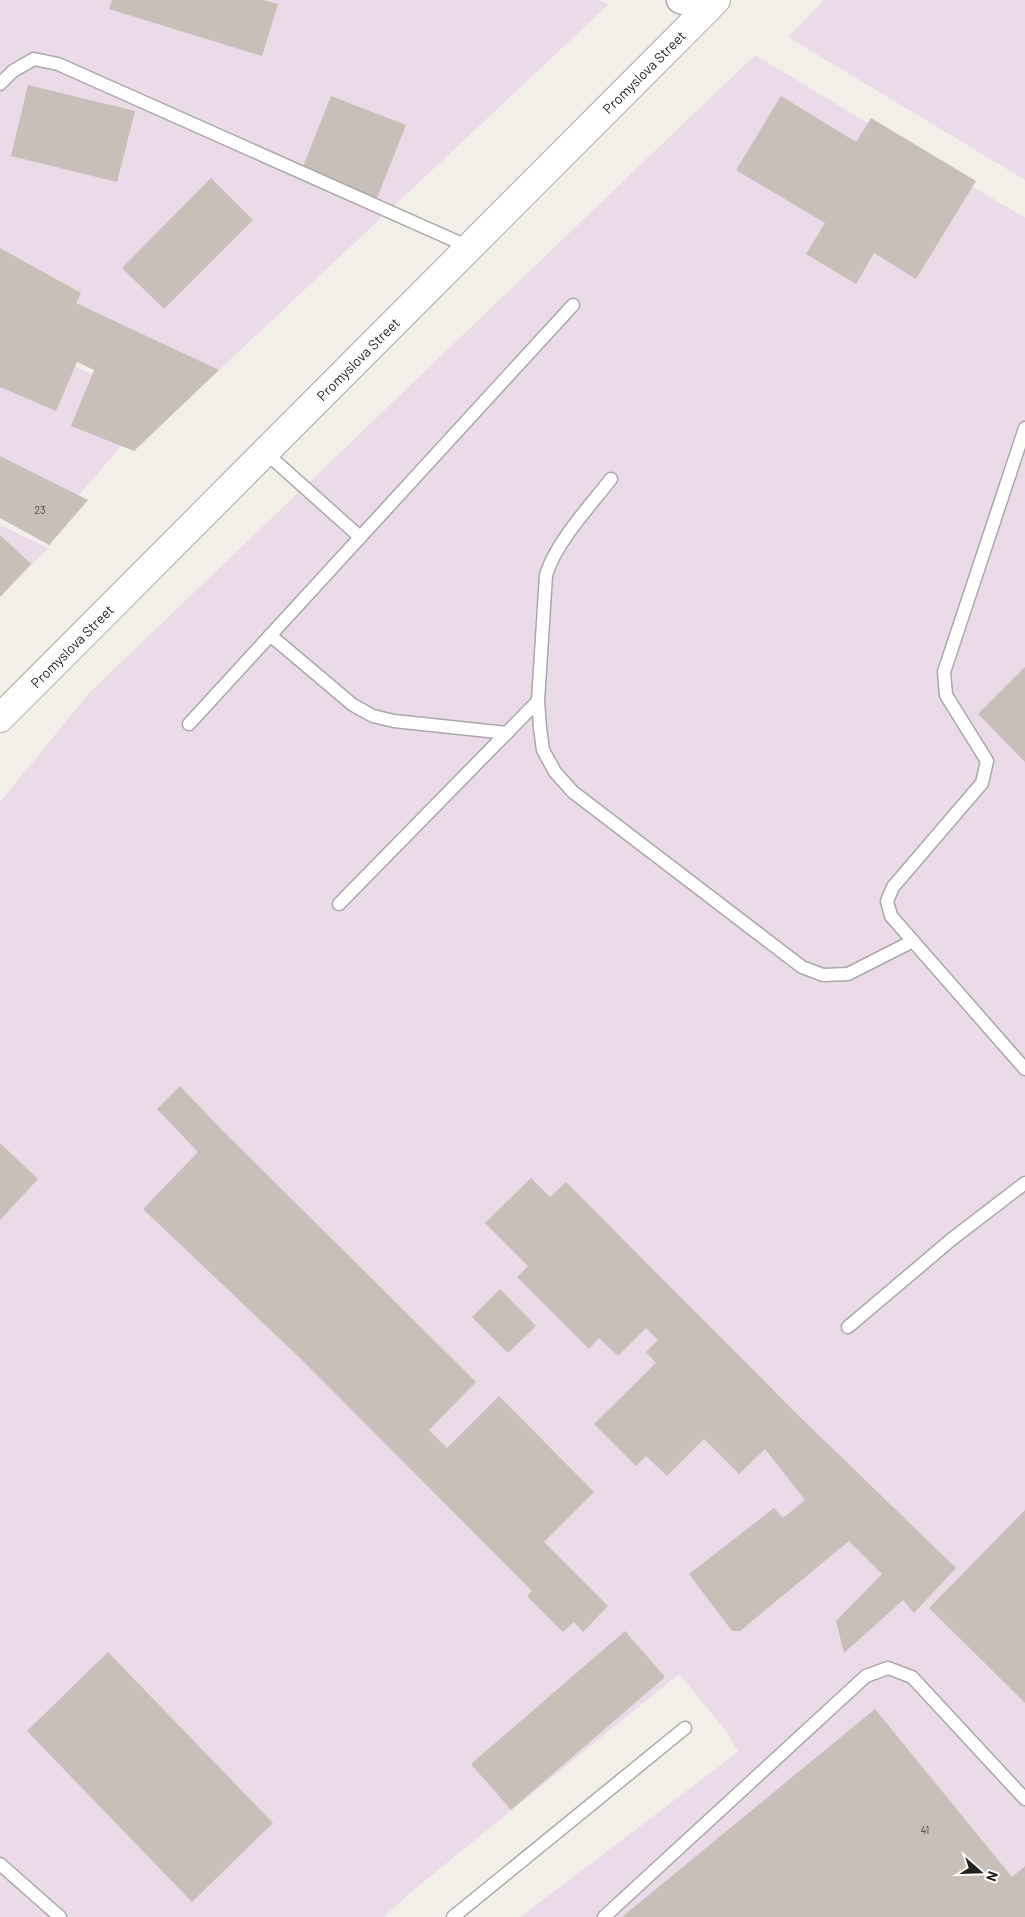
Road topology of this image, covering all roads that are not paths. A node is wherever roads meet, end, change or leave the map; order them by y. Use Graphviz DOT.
graph roads {
  1 [pos="680,0"];
  2 [pos="712,4"];
  3 [pos="0,84"];
  4 [pos="469,247"];
  5 [pos="573,305"];
  6 [pos="1025,428"];
  7 [pos="265,452"];
  8 [pos="612,479"];
  9 [pos="360,537"];
  10 [pos="270,635"];
  11 [pos="538,701"];
  12 [pos="0,718"];
  13 [pos="189,724"];
  14 [pos="507,733"];
  15 [pos="339,904"];
  16 [pos="913,941"];
  17 [pos="1025,1069"];
  18 [pos="1025,1183"];
  19 [pos="848,1327"];
  20 [pos="685,1728"];
  21 [pos="1025,1800"];
  22 [pos="0,1864"];
  23 [pos="60,1917"];
  24 [pos="453,1917"];
  25 [pos="604,1917"];
  1 -- 2 [label="street"];
  2 -- 4 [label="street, Promyslova Street"];
  3 -- 4 [label="lane"];
  4 -- 7 [label="street, Promyslova Street"];
  5 -- 9 [label="lane"];
  6 -- 16 [label="lane"];
  7 -- 9 [label="lane"];
  7 -- 12 [label="street, Promyslova Street"];
  8 -- 11 [label="lane"];
  9 -- 10 [label="lane"];
  10 -- 13 [label="lane"];
  10 -- 14 [label="lane"];
  11 -- 14 [label="lane"];
  11 -- 16 [label="lane"];
  14 -- 15 [label="lane"];
  16 -- 17 [label="lane"];
  18 -- 19 [label="lane"];
  20 -- 24 [label="lane"];
  21 -- 25 [label="lane"];
  22 -- 23 [label="lane"];
}
